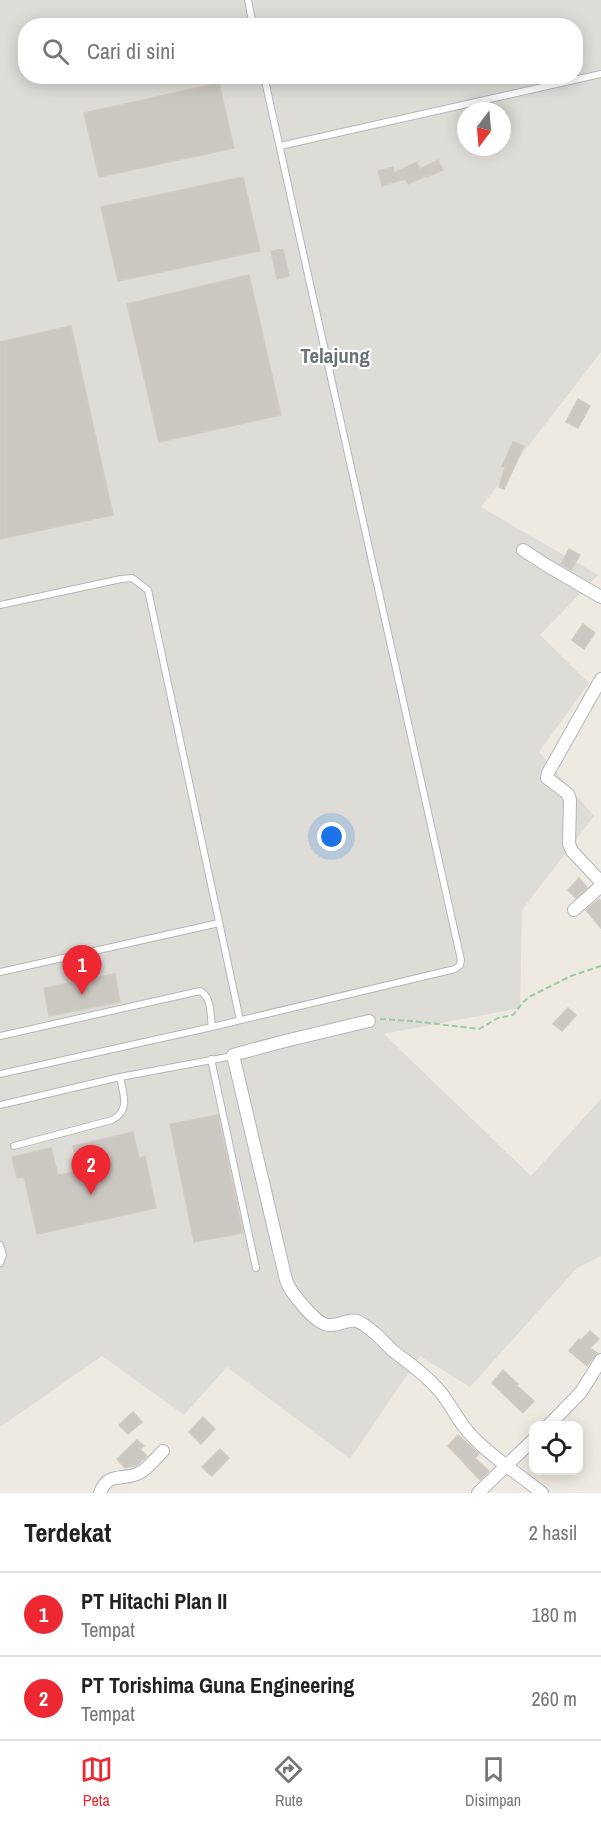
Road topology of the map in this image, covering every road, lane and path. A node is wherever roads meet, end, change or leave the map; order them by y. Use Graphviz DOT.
graph roads {
  1 [pos="248,0"];
  2 [pos="251,18"];
  3 [pos="601,74"];
  4 [pos="583,78"];
  5 [pos="266,84"];
  6 [pos="556,84"];
  7 [pos="280,146"];
  8 [pos="523,550"];
  9 [pos="601,597"];
  10 [pos="0,605"];
  11 [pos="601,679"];
  12 [pos="601,884"];
  13 [pos="574,910"];
  14 [pos="219,923"];
  15 [pos="601,966"];
  16 [pos="0,972"];
  17 [pos="240,1020"];
  18 [pos="369,1021"];
  19 [pos="212,1027"];
  20 [pos="0,1036"];
  21 [pos="233,1055"];
  22 [pos="211,1059"];
  23 [pos="0,1074"];
  24 [pos="120,1077"];
  25 [pos="0,1105"];
  26 [pos="14,1146"];
  27 [pos="0,1245"];
  28 [pos="0,1263"];
  29 [pos="256,1268"];
  30 [pos="601,1360"];
  31 [pos="552,1421"];
  32 [pos="529,1443"];
  33 [pos="163,1451"];
  34 [pos="506,1464"];
  35 [pos="100,1493"];
  36 [pos="478,1493"];
  37 [pos="542,1493"];
  1 -- 2 [label="lane"];
  3 -- 4 [label="lane"];
  5 -- 7 [label="lane"];
  6 -- 7 [label="lane"];
  7 -- 17 [label="lane"];
  8 -- 9 [label="street"];
  10 -- 14 [label="lane"];
  11 -- 12 [label="street"];
  12 -- 13 [label="street"];
  14 -- 16 [label="lane"];
  14 -- 17 [label="lane"];
  15 -- 18 [label="path"];
  17 -- 19 [label="lane"];
  18 -- 21 [label="street"];
  19 -- 20 [label="lane"];
  19 -- 23 [label="lane"];
  21 -- 22 [label="lane"];
  21 -- 34 [label="street"];
  22 -- 24 [label="lane"];
  22 -- 29 [label="lane"];
  24 -- 25 [label="lane"];
  24 -- 26 [label="lane"];
  27 -- 28 [label="lane"];
  30 -- 31 [label="street"];
  32 -- 34 [label="street"];
  33 -- 35 [label="street"];
  34 -- 36 [label="street"];
  34 -- 37 [label="street"];
}
